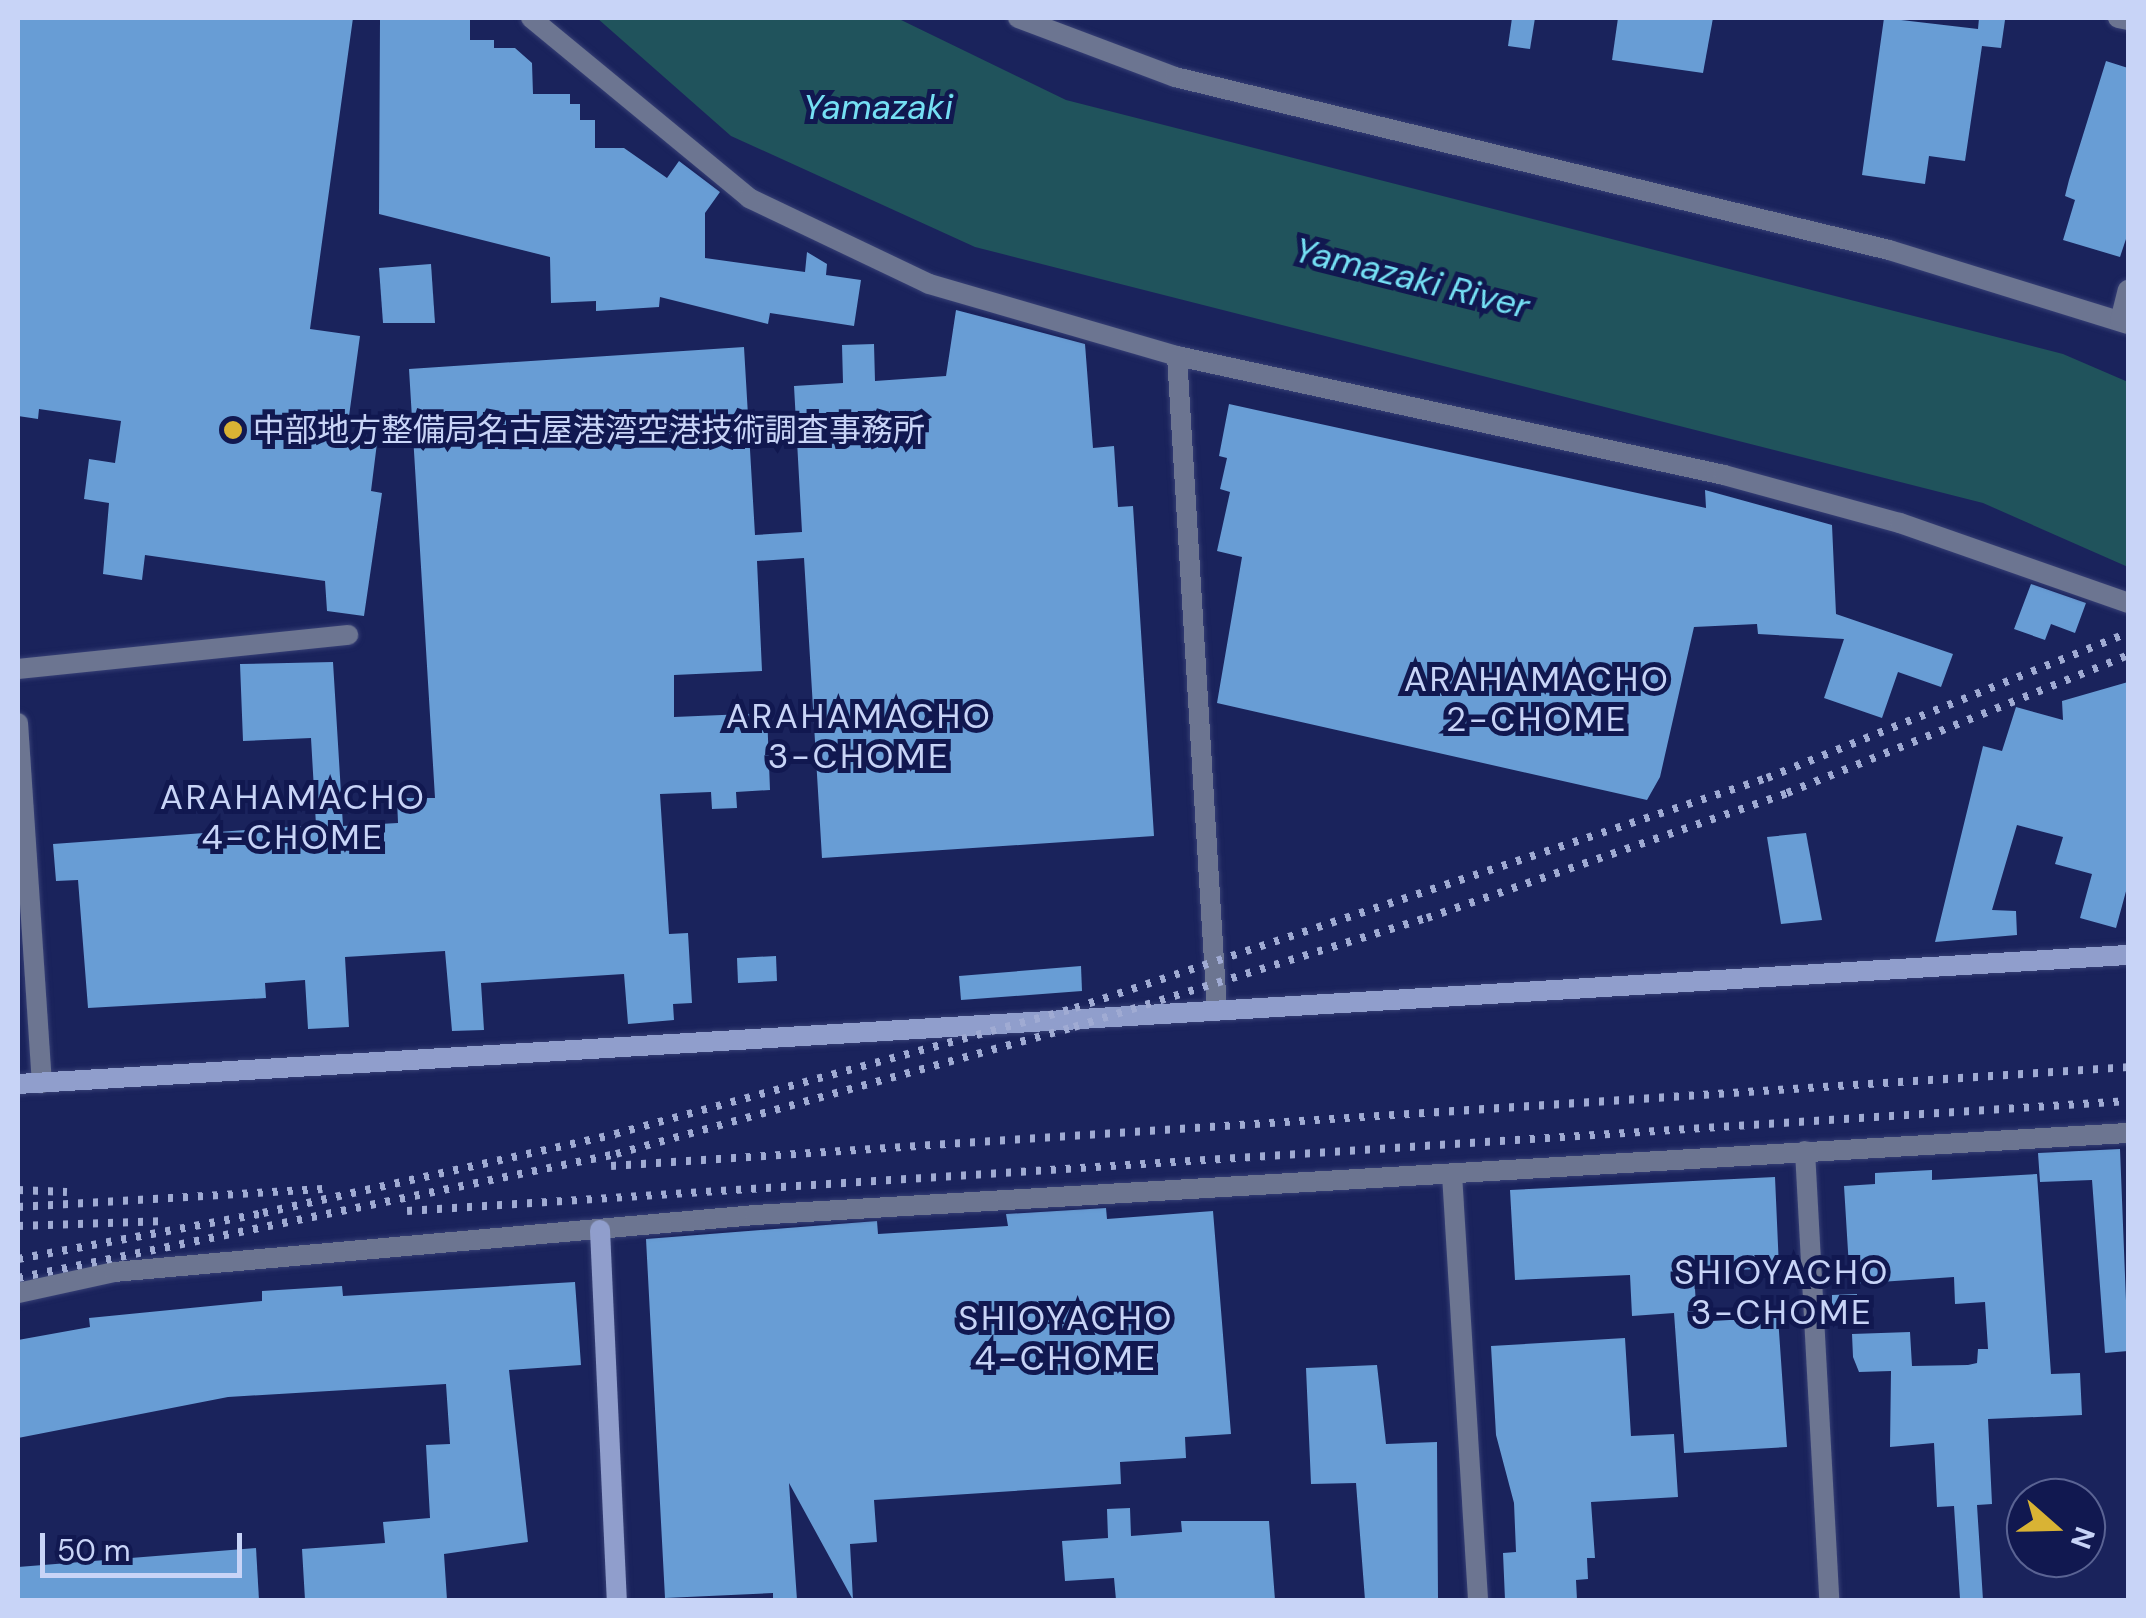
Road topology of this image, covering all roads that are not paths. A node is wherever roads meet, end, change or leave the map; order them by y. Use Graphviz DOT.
graph roads {
  1 [pos="531,18"];
  2 [pos="1018,18"];
  3 [pos="2118,18"];
  4 [pos="2128,20"];
  5 [pos="2128,290"];
  6 [pos="2124,322"];
  7 [pos="1176,356"];
  8 [pos="2128,603"];
  9 [pos="348,635"];
  10 [pos="18,669"];
  11 [pos="18,724"];
  12 [pos="2128,955"];
  13 [pos="1218,1010"];
  14 [pos="42,1083"];
  15 [pos="18,1084"];
  16 [pos="2128,1133"];
  17 [pos="1804,1151"];
  18 [pos="1452,1174"];
  19 [pos="600,1230"];
  20 [pos="18,1293"];
  21 [pos="617,1600"];
  22 [pos="1478,1600"];
  23 [pos="1829,1600"];
  1 -- 7 [label="street"];
  2 -- 6 [label="street"];
  3 -- 4 [label="street"];
  5 -- 6 [label="street"];
  7 -- 8 [label="street"];
  7 -- 13 [label="street"];
  9 -- 10 [label="street"];
  11 -- 14 [label="street"];
  12 -- 13 [label="street"];
  13 -- 14 [label="street"];
  14 -- 15 [label="street"];
  16 -- 17 [label="street"];
  17 -- 18 [label="street"];
  17 -- 23 [label="street"];
  18 -- 19 [label="street"];
  18 -- 22 [label="street"];
  19 -- 20 [label="street"];
  19 -- 21 [label="street"];
}
